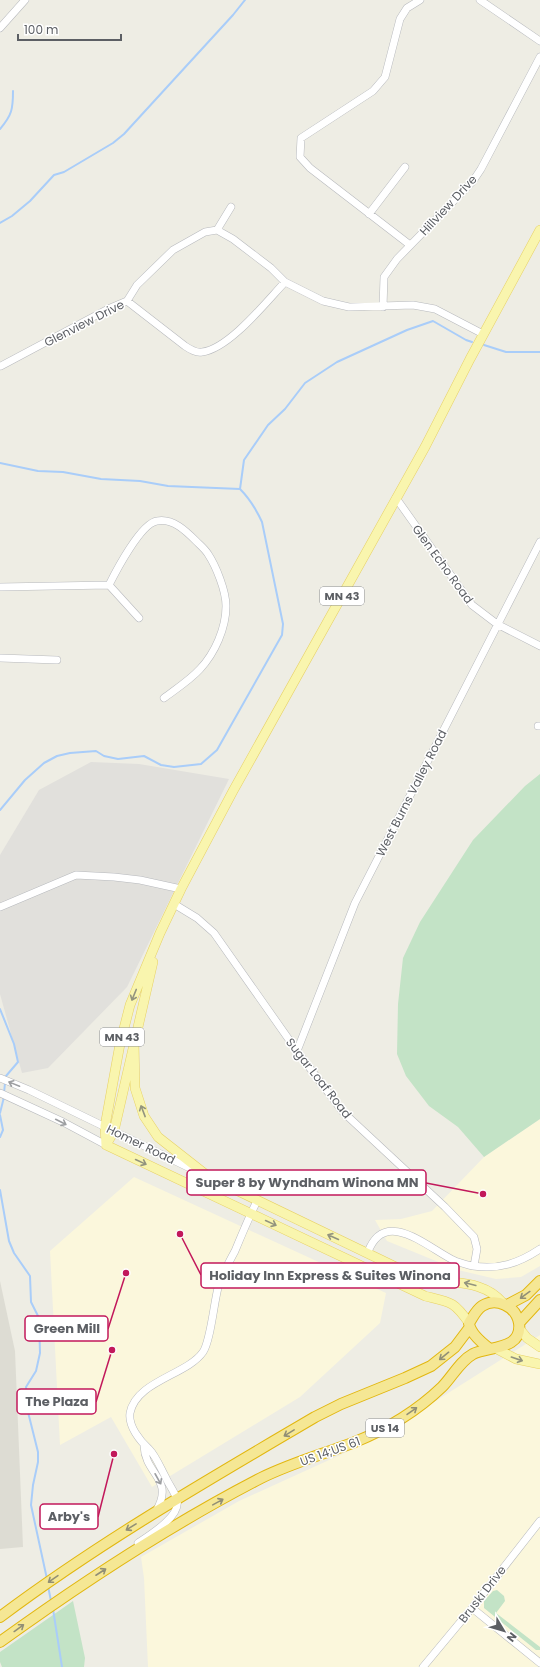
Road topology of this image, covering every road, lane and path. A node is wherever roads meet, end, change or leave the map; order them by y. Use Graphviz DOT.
graph roads {
  1 [pos="25,0"];
  2 [pos="420,0"];
  3 [pos="480,0"];
  4 [pos="0,28"];
  5 [pos="540,41"];
  6 [pos="540,57"];
  7 [pos="405,167"];
  8 [pos="231,207"];
  9 [pos="369,214"];
  10 [pos="217,230"];
  11 [pos="540,230"];
  12 [pos="410,245"];
  13 [pos="285,282"];
  14 [pos="127,301"];
  15 [pos="383,307"];
  16 [pos="483,334"];
  17 [pos="0,366"];
  18 [pos="396,498"];
  19 [pos="540,542"];
  20 [pos="109,585"];
  21 [pos="0,587"];
  22 [pos="138,618"];
  23 [pos="497,624"];
  24 [pos="540,646"];
  25 [pos="0,658"];
  26 [pos="57,660"];
  27 [pos="164,698"];
  28 [pos="181,889"];
  29 [pos="174,904"];
  30 [pos="0,907"];
  31 [pos="160,933"];
  32 [pos="134,1041"];
  33 [pos="297,1051"];
  34 [pos="0,1078"];
  35 [pos="0,1093"];
  36 [pos="105,1126"];
  37 [pos="114,1131"];
  38 [pos="106,1145"];
  39 [pos="209,1177"];
  40 [pos="257,1201"];
  41 [pos="251,1214"];
  42 [pos="540,1249"];
  43 [pos="368,1252"];
  44 [pos="474,1266"];
  45 [pos="540,1281"];
  46 [pos="540,1300"];
  47 [pos="505,1304"];
  48 [pos="469,1325"];
  49 [pos="519,1325"];
  50 [pos="540,1347"];
  51 [pos="493,1349"];
  52 [pos="540,1364"];
  53 [pos="144,1446"];
  54 [pos="177,1499"];
  55 [pos="155,1512"];
  56 [pos="540,1521"];
  57 [pos="124,1558"];
  58 [pos="472,1608"];
  59 [pos="0,1616"];
  60 [pos="0,1642"];
  61 [pos="540,1663"];
  62 [pos="423,1667"];
  1 -- 4 [label="street"];
  2 -- 9 [label="street"];
  3 -- 5 [label="street"];
  6 -- 12 [label="street, Hillview Drive"];
  7 -- 9 [label="street"];
  8 -- 10 [label="street"];
  9 -- 12 [label="street"];
  10 -- 13 [label="street"];
  10 -- 14 [label="street, Glenview Drive"];
  11 -- 16 [label="main road, MN 43"];
  12 -- 15 [label="street, Hillview Drive"];
  13 -- 14 [label="street"];
  13 -- 15 [label="street"];
  14 -- 17 [label="street, Glenview Drive"];
  15 -- 16 [label="street"];
  16 -- 18 [label="main road, MN 43"];
  18 -- 23 [label="street, Glen Echo Road"];
  18 -- 28 [label="main road, MN 43"];
  19 -- 23 [label="street, West Burns Valley Road"];
  20 -- 21 [label="street"];
  20 -- 22 [label="street"];
  20 -- 27 [label="street"];
  23 -- 24 [label="street, Glen Echo Road"];
  23 -- 33 [label="street, West Burns Valley Road"];
  25 -- 26 [label="street"];
  28 -- 29 [label="main road, MN 43"];
  28 -- 30 [label="street"];
  29 -- 31 [label="main road, MN 43"];
  29 -- 33 [label="street, Sugar Loaf Road"];
  31 -- 32 [label="main road, MN 43"];
  31 -- 36 [label="main road, MN 43, one-way"];
  32 -- 37 [label="main road, MN 43"];
  39 -- 32 [label="main road, MN 43, one-way"];
  33 -- 44 [label="street, Sugar Loaf Road"];
  36 -- 34 [label="street, Homer Road, one-way"];
  35 -- 38 [label="street, Homer Road, one-way"];
  36 -- 37 [label="street, Homer Road"];
  36 -- 38 [label="main road, MN 43"];
  37 -- 38 [label="main road, MN 43"];
  37 -- 39 [label="street, Homer Road"];
  38 -- 41 [label="main road, Homer Road, one-way"];
  39 -- 40 [label="main road, Homer Road / MN 43"];
  40 -- 41 [label="street"];
  43 -- 40 [label="main road, Homer Road / MN 43, one-way"];
  41 -- 48 [label="main road, Homer Road, one-way"];
  41 -- 53 [label="street"];
  42 -- 44 [label="street"];
  43 -- 44 [label="street"];
  47 -- 43 [label="main road, MN 43, one-way"];
  45 -- 47 [label="highway, one-way"];
  46 -- 49 [label="highway, US 14;US 61 / US 14"];
  47 -- 48 [label="highway"];
  47 -- 49 [label="highway"];
  48 -- 51 [label="highway"];
  48 -- 54 [label="highway, one-way"];
  49 -- 50 [label="main road"];
  49 -- 51 [label="highway, US 14;US 61 / US 14"];
  51 -- 52 [label="main road, one-way"];
  57 -- 51 [label="highway, US 14;US 61 / US 14, one-way"];
  53 -- 54 [label="street"];
  53 -- 55 [label="street, one-way"];
  54 -- 55 [label="highway"];
  54 -- 57 [label="street"];
  55 -- 59 [label="highway, one-way"];
  56 -- 58 [label="street, Bruski Drive"];
  60 -- 57 [label="highway, US 14, one-way"];
  58 -- 61 [label="street"];
  58 -- 62 [label="street, Bruski Drive"];
}
